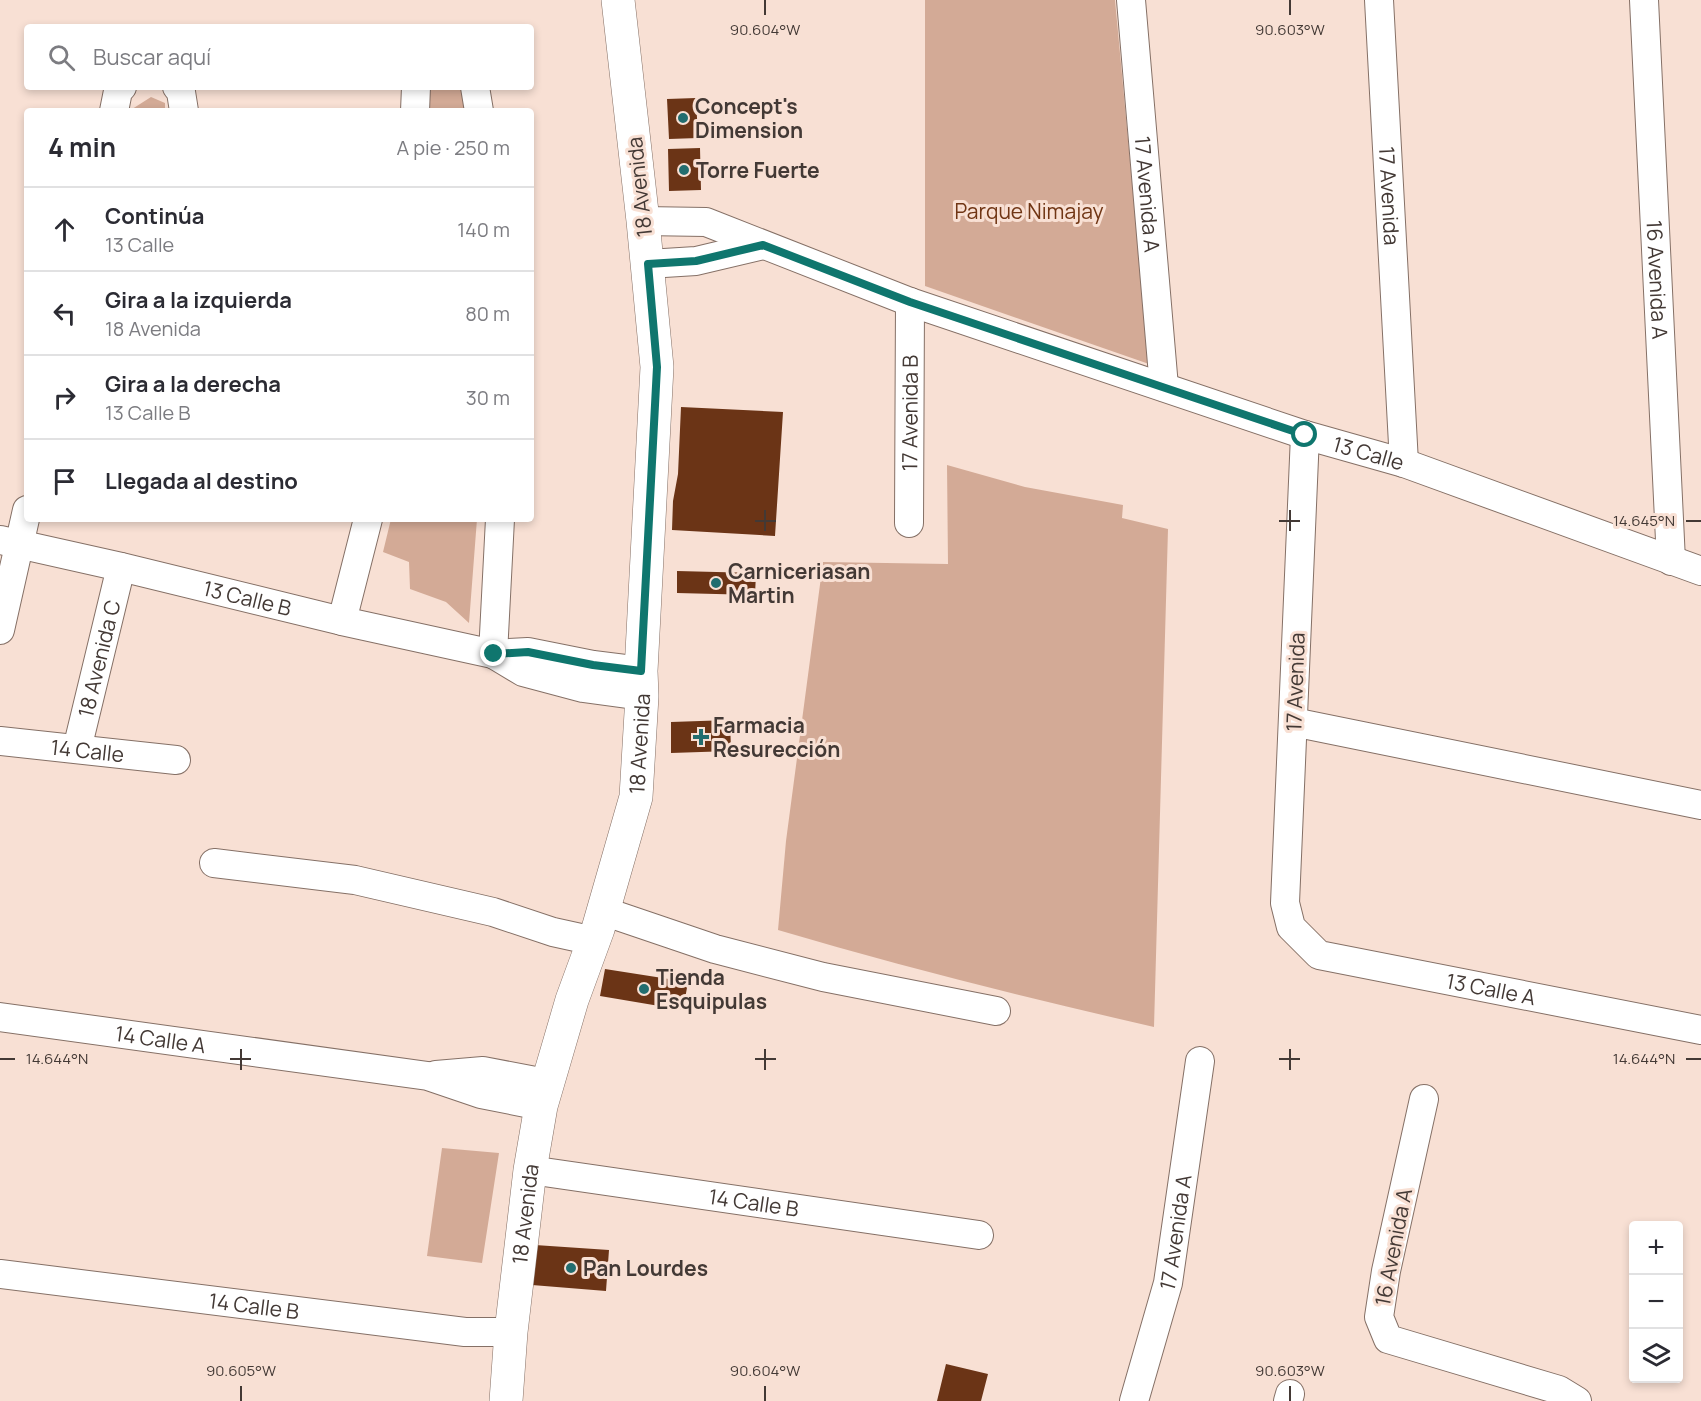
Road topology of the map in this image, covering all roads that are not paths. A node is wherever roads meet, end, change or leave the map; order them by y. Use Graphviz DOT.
graph roads {
  1 [pos="618,0"];
  2 [pos="1131,0"];
  3 [pos="1379,0"];
  4 [pos="1644,0"];
  5 [pos="119,90"];
  6 [pos="416,90"];
  7 [pos="475,90"];
  8 [pos="115,108"];
  9 [pos="415,108"];
  10 [pos="478,108"];
  11 [pos="644,221"];
  12 [pos="763,245"];
  13 [pos="648,264"];
  14 [pos="910,302"];
  15 [pos="1164,387"];
  16 [pos="1305,435"];
  17 [pos="1404,464"];
  18 [pos="24,516"];
  19 [pos="367,522"];
  20 [pos="500,522"];
  21 [pos="909,523"];
  22 [pos="10,542"];
  23 [pos="1671,561"];
  24 [pos="121,567"];
  25 [pos="1701,571"];
  26 [pos="342,621"];
  27 [pos="0,630"];
  28 [pos="494,654"];
  29 [pos="642,683"];
  30 [pos="1293,722"];
  31 [pos="0,741"];
  32 [pos="76,749"];
  33 [pos="176,760"];
  34 [pos="1701,806"];
  35 [pos="214,863"];
  36 [pos="598,926"];
  37 [pos="1291,927"];
  38 [pos="996,1011"];
  39 [pos="0,1017"];
  40 [pos="1701,1030"];
  41 [pos="1200,1061"];
  42 [pos="544,1095"];
  43 [pos="1424,1098"];
  44 [pos="530,1170"];
  45 [pos="979,1235"];
  46 [pos="0,1274"];
  47 [pos="511,1332"];
  48 [pos="506,1401"];
  49 [pos="1134,1401"];
  50 [pos="1577,1401"];
  1 -- 11 [label="street, 18 Avenida"];
  2 -- 15 [label="street, 17 Avenida A"];
  3 -- 17 [label="street, 17 Avenida"];
  4 -- 23 [label="street, 16 Avenida A"];
  5 -- 8 [label="street"];
  6 -- 9 [label="street"];
  7 -- 10 [label="street"];
  11 -- 12 [label="street, 13 Calle"];
  11 -- 13 [label="street, 18 Avenida"];
  12 -- 13 [label="street"];
  12 -- 14 [label="street, 13 Calle"];
  13 -- 29 [label="street, 18 Avenida"];
  14 -- 15 [label="street, 13 Calle"];
  14 -- 21 [label="street, 17 Avenida B"];
  15 -- 16 [label="street, 13 Calle"];
  16 -- 17 [label="street, 13 Calle"];
  16 -- 30 [label="street, 17 Avenida"];
  17 -- 23 [label="street, 13 Calle"];
  18 -- 22 [label="street"];
  19 -- 26 [label="street"];
  20 -- 28 [label="street"];
  22 -- 24 [label="street, 13 Calle B"];
  22 -- 27 [label="street"];
  23 -- 25 [label="street, 13 Calle"];
  24 -- 26 [label="street, 13 Calle B"];
  24 -- 32 [label="street, 18 Avenida C"];
  26 -- 28 [label="street, 13 Calle B"];
  28 -- 29 [label="street, 13 Calle B"];
  29 -- 36 [label="street, 18 Avenida"];
  30 -- 34 [label="street"];
  30 -- 37 [label="street, 17 Avenida"];
  31 -- 32 [label="street, 14 Calle"];
  32 -- 33 [label="street, 14 Calle"];
  35 -- 36 [label="street"];
  36 -- 38 [label="street"];
  36 -- 42 [label="street, 18 Avenida"];
  37 -- 40 [label="street, 13 Calle A"];
  39 -- 42 [label="street, 14 Calle A"];
  41 -- 49 [label="street, 17 Avenida A"];
  42 -- 44 [label="street, 18 Avenida"];
  43 -- 50 [label="street, 16 Avenida A"];
  44 -- 45 [label="street, 14 Calle B"];
  44 -- 47 [label="street, 18 Avenida"];
  46 -- 47 [label="street, 14 Calle B"];
  47 -- 48 [label="street, 18 Avenida"];
}
